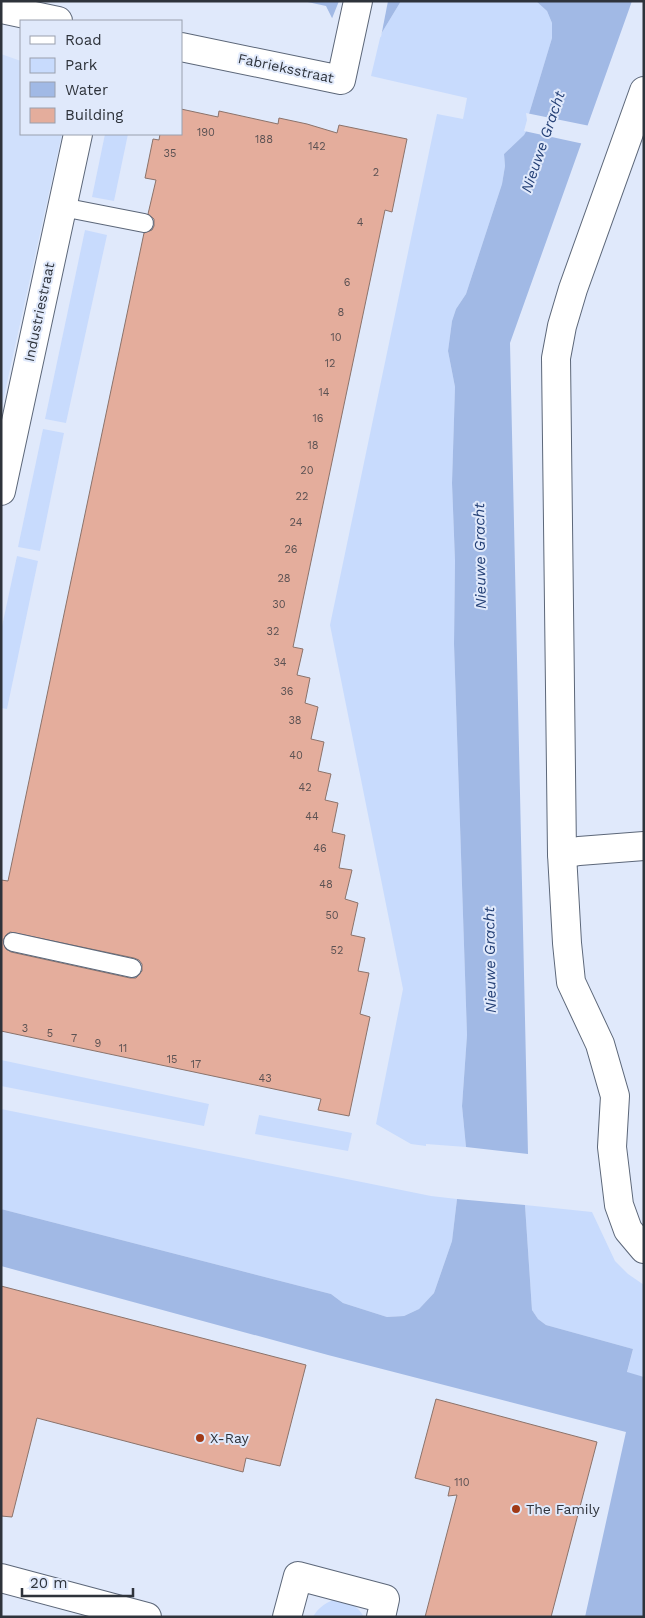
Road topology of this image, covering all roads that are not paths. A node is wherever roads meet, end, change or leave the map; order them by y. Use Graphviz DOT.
graph roads {
  1 [pos="358,1"];
  2 [pos="1,9"];
  3 [pos="53,20"];
  4 [pos="182,46"];
  5 [pos="644,91"];
  6 [pos="78,135"];
  7 [pos="62,207"];
  8 [pos="144,224"];
  9 [pos="9,417"];
  10 [pos="1,491"];
  11 [pos="644,846"];
  12 [pos="562,854"];
  13 [pos="13,942"];
  14 [pos="132,968"];
  15 [pos="644,1249"];
  16 [pos="1,1578"];
  17 [pos="147,1617"];
  18 [pos="287,1617"];
  19 [pos="380,1617"];
  1 -- 4 [label="street, Fabrieksstraat"];
  2 -- 3 [label="street"];
  5 -- 12 [label="street"];
  6 -- 7 [label="street, Industriestraat"];
  7 -- 8 [label="lane"];
  7 -- 9 [label="street, Industriestraat"];
  9 -- 10 [label="street, Industriestraat"];
  11 -- 12 [label="street"];
  12 -- 15 [label="street"];
  13 -- 14 [label="lane"];
  16 -- 17 [label="street"];
  18 -- 19 [label="street"];
}
